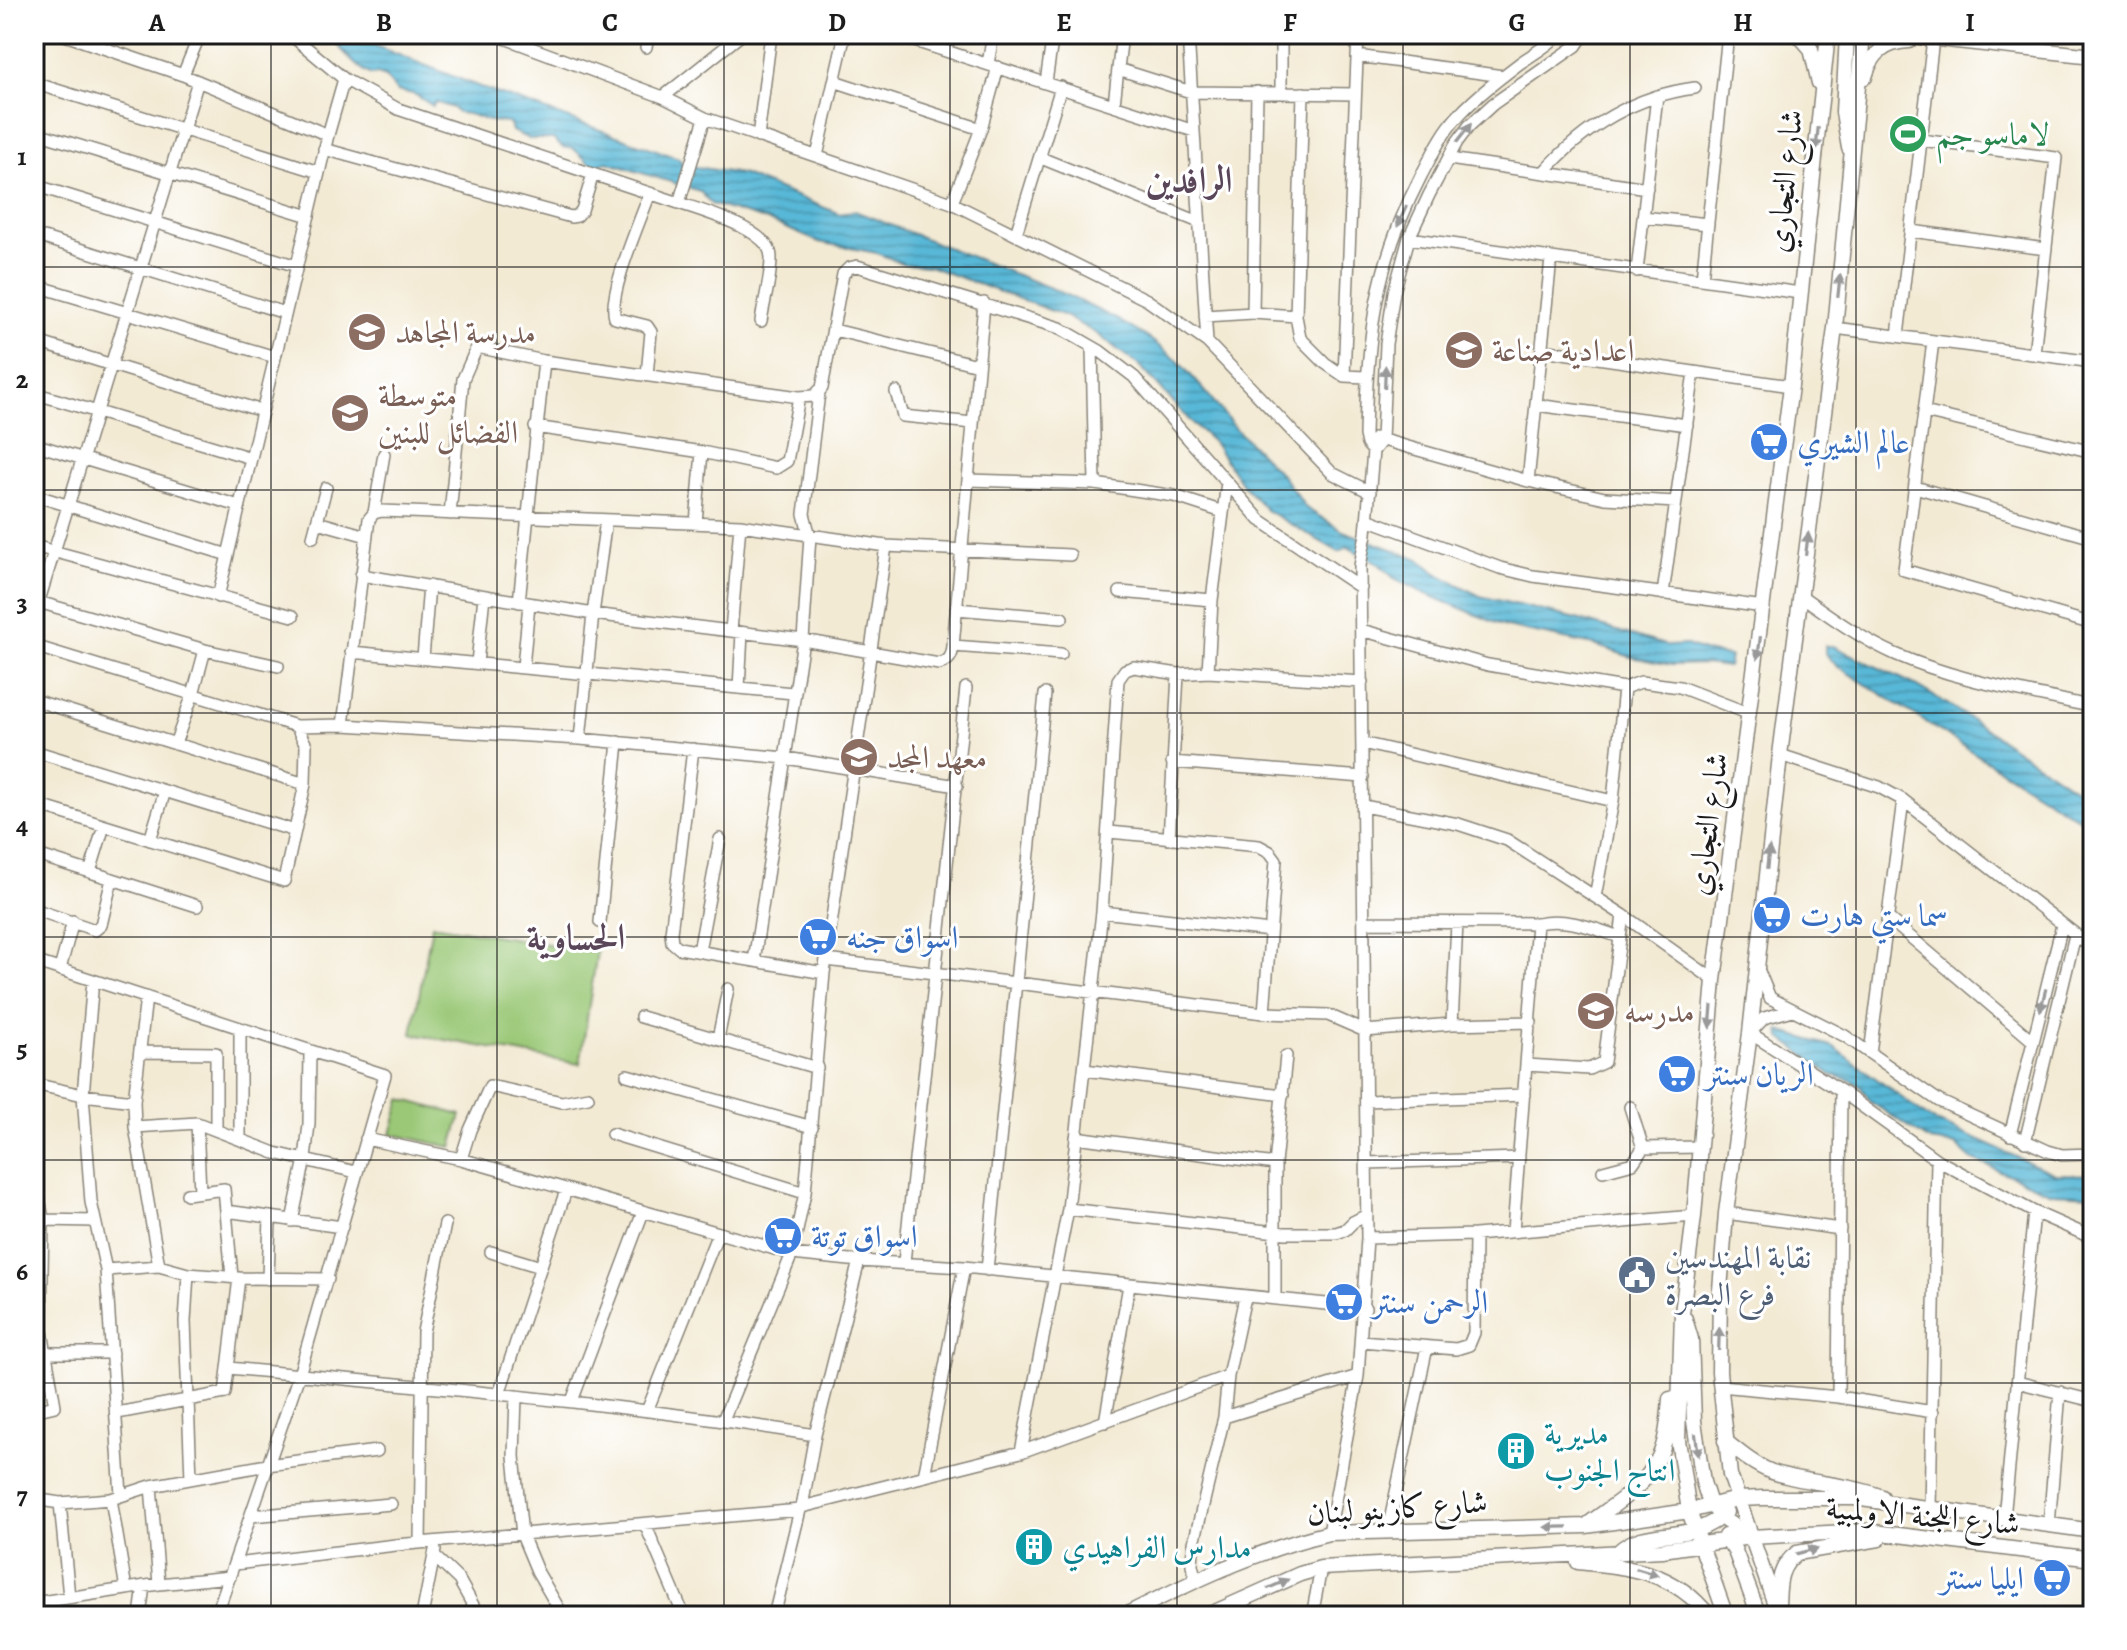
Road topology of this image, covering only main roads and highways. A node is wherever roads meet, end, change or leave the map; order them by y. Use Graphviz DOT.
graph roads {
  1 [pos="1798,34"];
  2 [pos="1828,34"];
  3 [pos="1847,34"];
  4 [pos="1863,34"];
  5 [pos="1892,34"];
  6 [pos="1933,39"];
  7 [pos="2093,56"];
  8 [pos="1822,97"];
  9 [pos="1855,116"];
  10 [pos="1853,159"];
  11 [pos="1682,1313"];
  12 [pos="1680,1348"];
  13 [pos="1725,1441"];
  14 [pos="1737,1499"];
  15 [pos="1710,1504"];
  16 [pos="1901,1505"];
  17 [pos="1689,1511"];
  18 [pos="1717,1520"];
  19 [pos="1586,1526"];
  20 [pos="2093,1531"];
  21 [pos="1905,1535"];
  22 [pos="1750,1537"];
  23 [pos="1698,1538"];
  24 [pos="1728,1540"];
  25 [pos="1542,1558"];
  26 [pos="2093,1559"];
  27 [pos="1778,1615"];
  28 [pos="1123,1616"];
  29 [pos="1206,1616"];
  30 [pos="1709,1616"];
  31 [pos="1726,1616"];
  32 [pos="1759,1616"];
  1 -- 8 [label="main road"];
  2 -- 8 [label="main road, شارع التجاري"];
  3 -- 10 [label="main road"];
  4 -- 9 [label="main road, شارع التجاري"];
  5 -- 6 [label="main road"];
  6 -- 7 [label="main road"];
  6 -- 9 [label="main road"];
  8 -- 11 [label="main road, شارع التجاري, one-way"];
  9 -- 10 [label="main road, شارع التجاري"];
  13 -- 10 [label="main road, شارع التجاري, one-way"];
  11 -- 12 [label="main road, شارع التجاري"];
  11 -- 15 [label="main road, one-way"];
  12 -- 17 [label="main road, شارع التجاري"];
  12 -- 19 [label="main road"];
  13 -- 14 [label="main road, شارع التجاري"];
  13 -- 16 [label="main road"];
  14 -- 15 [label="main road, شارع اللجنة الاولمبية"];
  14 -- 16 [label="main road, شارع اللجنة الاولمبية"];
  14 -- 18 [label="main road"];
  14 -- 22 [label="main road, شارع التجاري"];
  15 -- 17 [label="main road, شارع كازينو لبنان"];
  15 -- 18 [label="main road"];
  16 -- 20 [label="main road, شارع اللجنة الاولمبية"];
  17 -- 18 [label="main road"];
  17 -- 19 [label="main road, شارع كازينو لبنان"];
  17 -- 23 [label="main road, شارع التجاري"];
  18 -- 22 [label="main road"];
  18 -- 23 [label="main road"];
  18 -- 24 [label="main road"];
  19 -- 28 [label="main road, شارع كازينو لبنان, one-way"];
  21 -- 22 [label="main road, شارع اللجنة الاولمبية"];
  21 -- 26 [label="main road, شارع اللجنة الاولمبية"];
  27 -- 21 [label="main road, one-way"];
  22 -- 24 [label="main road, شارع اللجنة الاولمبية"];
  22 -- 27 [label="main road"];
  23 -- 24 [label="main road, شارع اللجنة الاولمبية"];
  23 -- 25 [label="main road, شارع كازينو لبنان"];
  23 -- 31 [label="main road, شارع التجاري"];
  24 -- 32 [label="main road"];
  29 -- 25 [label="main road, شارع كازينو لبنان, one-way"];
  25 -- 30 [label="main road, one-way"];
}
